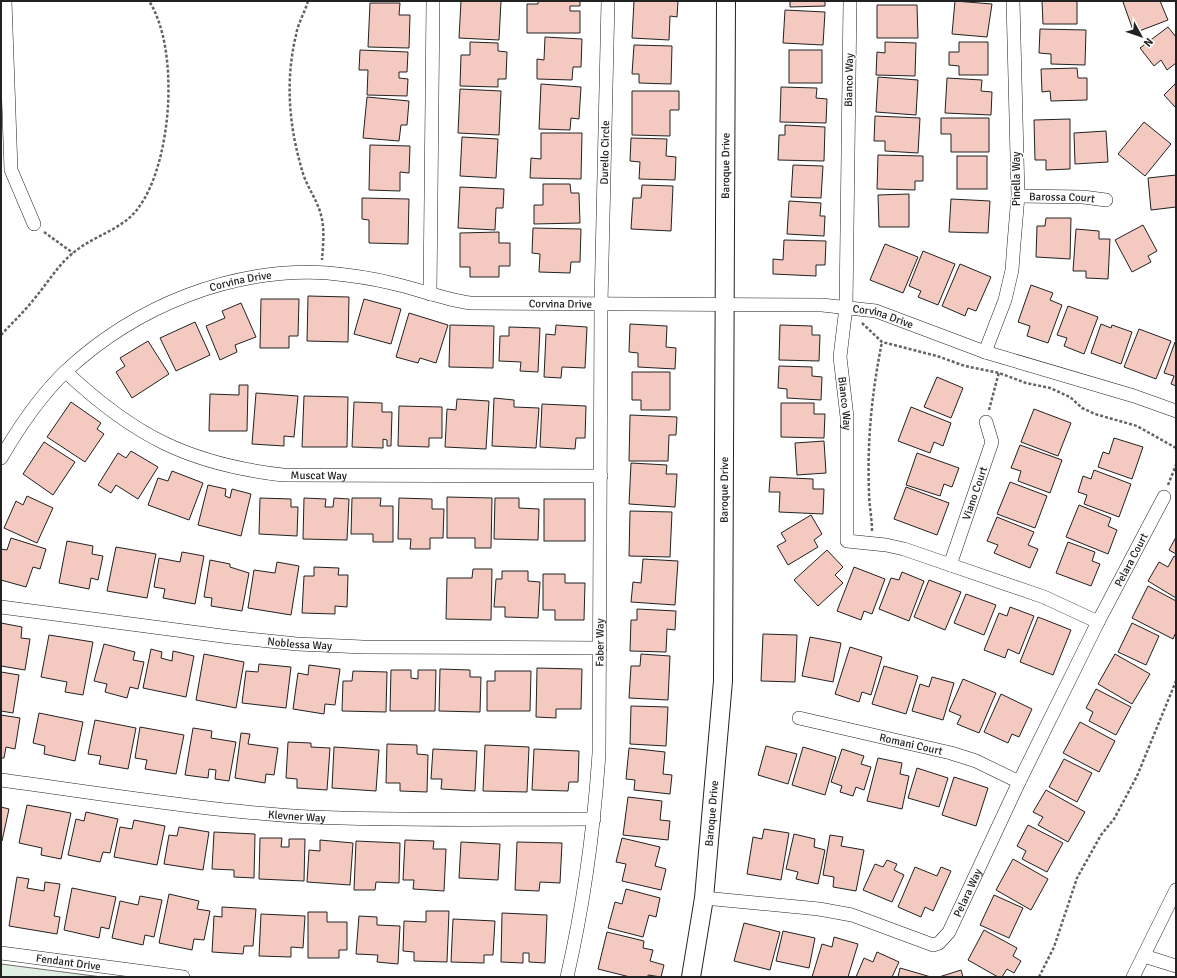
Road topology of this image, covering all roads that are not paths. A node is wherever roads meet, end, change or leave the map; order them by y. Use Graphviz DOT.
graph roads {
  1 [pos="5,1"];
  2 [pos="433,1"];
  3 [pos="608,1"];
  4 [pos="726,1"];
  5 [pos="850,1"];
  6 [pos="1013,1"];
  7 [pos="6,170"];
  8 [pos="1018,196"];
  9 [pos="1106,200"];
  10 [pos="34,224"];
  11 [pos="430,294"];
  12 [pos="601,304"];
  13 [pos="725,305"];
  14 [pos="846,307"];
  15 [pos="985,352"];
  16 [pos="66,372"];
  17 [pos="1176,411"];
  18 [pos="986,422"];
  19 [pos="1,458"];
  20 [pos="601,476"];
  21 [pos="1164,497"];
  22 [pos="950,565"];
  23 [pos="1,607"];
  24 [pos="1098,622"];
  25 [pos="600,648"];
  26 [pos="799,718"];
  27 [pos="1,780"];
  28 [pos="1019,782"];
  29 [pos="594,820"];
  30 [pos="1176,890"];
  31 [pos="704,898"];
  32 [pos="1,953"];
  33 [pos="1144,956"];
  34 [pos="1176,966"];
  35 [pos="183,977"];
  36 [pos="567,977"];
  37 [pos="691,977"];
  38 [pos="1133,977"];
  1 -- 7 [label="street"];
  2 -- 11 [label="street"];
  3 -- 12 [label="street, Durello Circle"];
  4 -- 13 [label="street, Baroque Drive"];
  5 -- 14 [label="street, Bianco Way"];
  6 -- 8 [label="street, Pinella Way"];
  7 -- 10 [label="street"];
  8 -- 9 [label="street, Barossa Court"];
  8 -- 15 [label="street, Pinella Way"];
  11 -- 12 [label="street, Corvina Drive"];
  11 -- 16 [label="street, Corvina Drive"];
  12 -- 13 [label="street, Corvina Drive"];
  12 -- 20 [label="street, Faber Way"];
  13 -- 14 [label="street, Corvina Drive"];
  13 -- 31 [label="street, Baroque Drive"];
  14 -- 15 [label="street, Corvina Drive"];
  14 -- 22 [label="street, Bianco Way"];
  15 -- 17 [label="street, Corvina Drive"];
  16 -- 19 [label="street, Corvina Drive"];
  16 -- 20 [label="street, Muscat Way"];
  18 -- 22 [label="street, Viano Court"];
  20 -- 25 [label="street, Faber Way"];
  21 -- 24 [label="street, Pelara Court"];
  22 -- 24 [label="street, Bianco Way"];
  23 -- 25 [label="street, Noblessa Way"];
  24 -- 28 [label="street, Pelara Way"];
  25 -- 29 [label="street, Faber Way"];
  26 -- 28 [label="street, Romani Court"];
  27 -- 29 [label="street, Klevner Way"];
  28 -- 31 [label="street, Pelara Way"];
  29 -- 36 [label="street, Faber Way"];
  30 -- 33 [label="street"];
  31 -- 37 [label="street, Baroque Drive"];
  32 -- 35 [label="street, Fendant Drive"];
  33 -- 34 [label="street"];
  33 -- 38 [label="street"];
}
